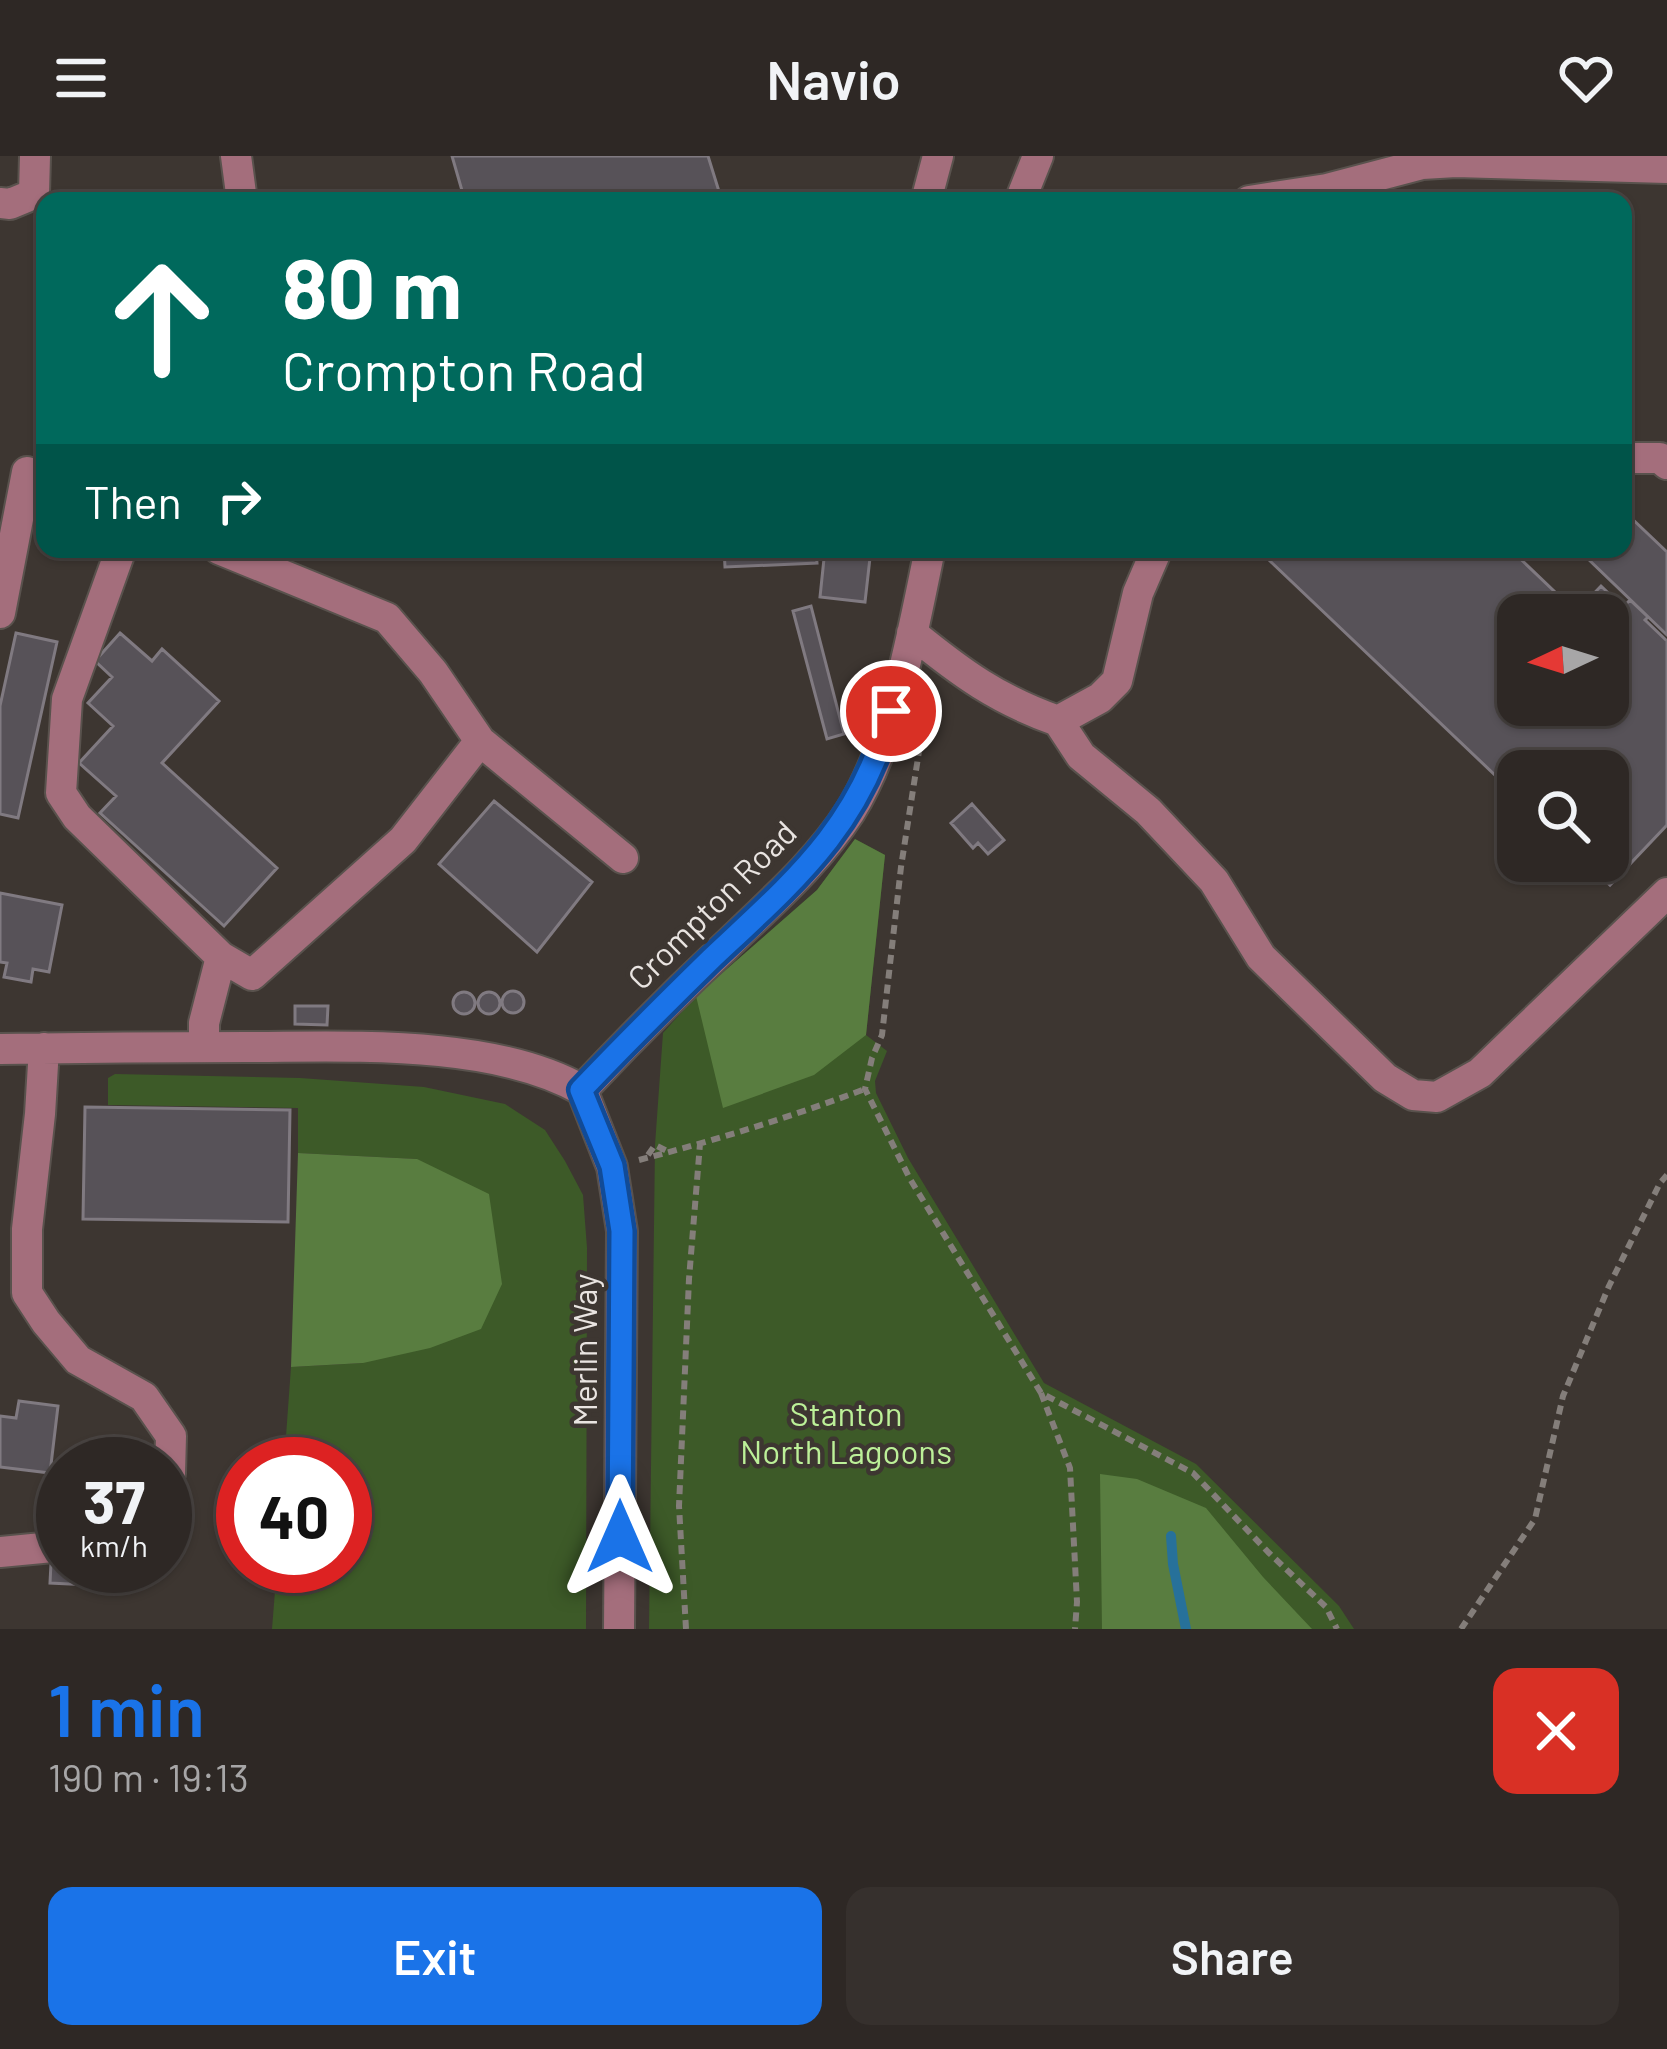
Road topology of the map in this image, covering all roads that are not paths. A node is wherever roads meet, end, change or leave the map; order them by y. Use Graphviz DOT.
graph roads {
  1 [pos="35,156"];
  2 [pos="236,156"];
  3 [pos="938,156"];
  4 [pos="1039,156"];
  5 [pos="1667,168"];
  6 [pos="241,192"];
  7 [pos="928,192"];
  8 [pos="1024,192"];
  9 [pos="1308,192"];
  10 [pos="0,203"];
  11 [pos="1632,458"];
  12 [pos="1667,464"];
  13 [pos="27,472"];
  14 [pos="118,558"];
  15 [pos="241,558"];
  16 [pos="928,558"];
  17 [pos="1153,558"];
  18 [pos="0,613"];
  19 [pos="912,633"];
  20 [pos="1058,722"];
  21 [pos="480,741"];
  22 [pos="623,858"];
  23 [pos="1667,893"];
  24 [pos="221,956"];
  25 [pos="204,1047"];
  26 [pos="44,1048"];
  27 [pos="0,1049"];
  28 [pos="581,1090"];
  29 [pos="171,1437"];
  30 [pos="36,1549"];
  31 [pos="0,1552"];
  32 [pos="619,1629"];
  1 -- 10 [label="street"];
  2 -- 6 [label="street"];
  3 -- 7 [label="street"];
  4 -- 8 [label="street"];
  5 -- 9 [label="street"];
  11 -- 12 [label="street"];
  13 -- 18 [label="street"];
  14 -- 24 [label="street"];
  15 -- 21 [label="street"];
  16 -- 19 [label="street, Crompton Road"];
  17 -- 20 [label="street"];
  19 -- 20 [label="street"];
  19 -- 28 [label="street, Crompton Road"];
  20 -- 23 [label="street"];
  21 -- 22 [label="street"];
  21 -- 24 [label="street"];
  24 -- 25 [label="street"];
  25 -- 26 [label="street"];
  25 -- 28 [label="street"];
  26 -- 27 [label="street"];
  26 -- 29 [label="street"];
  28 -- 32 [label="street, Merlin Way"];
  30 -- 31 [label="street"];
}
